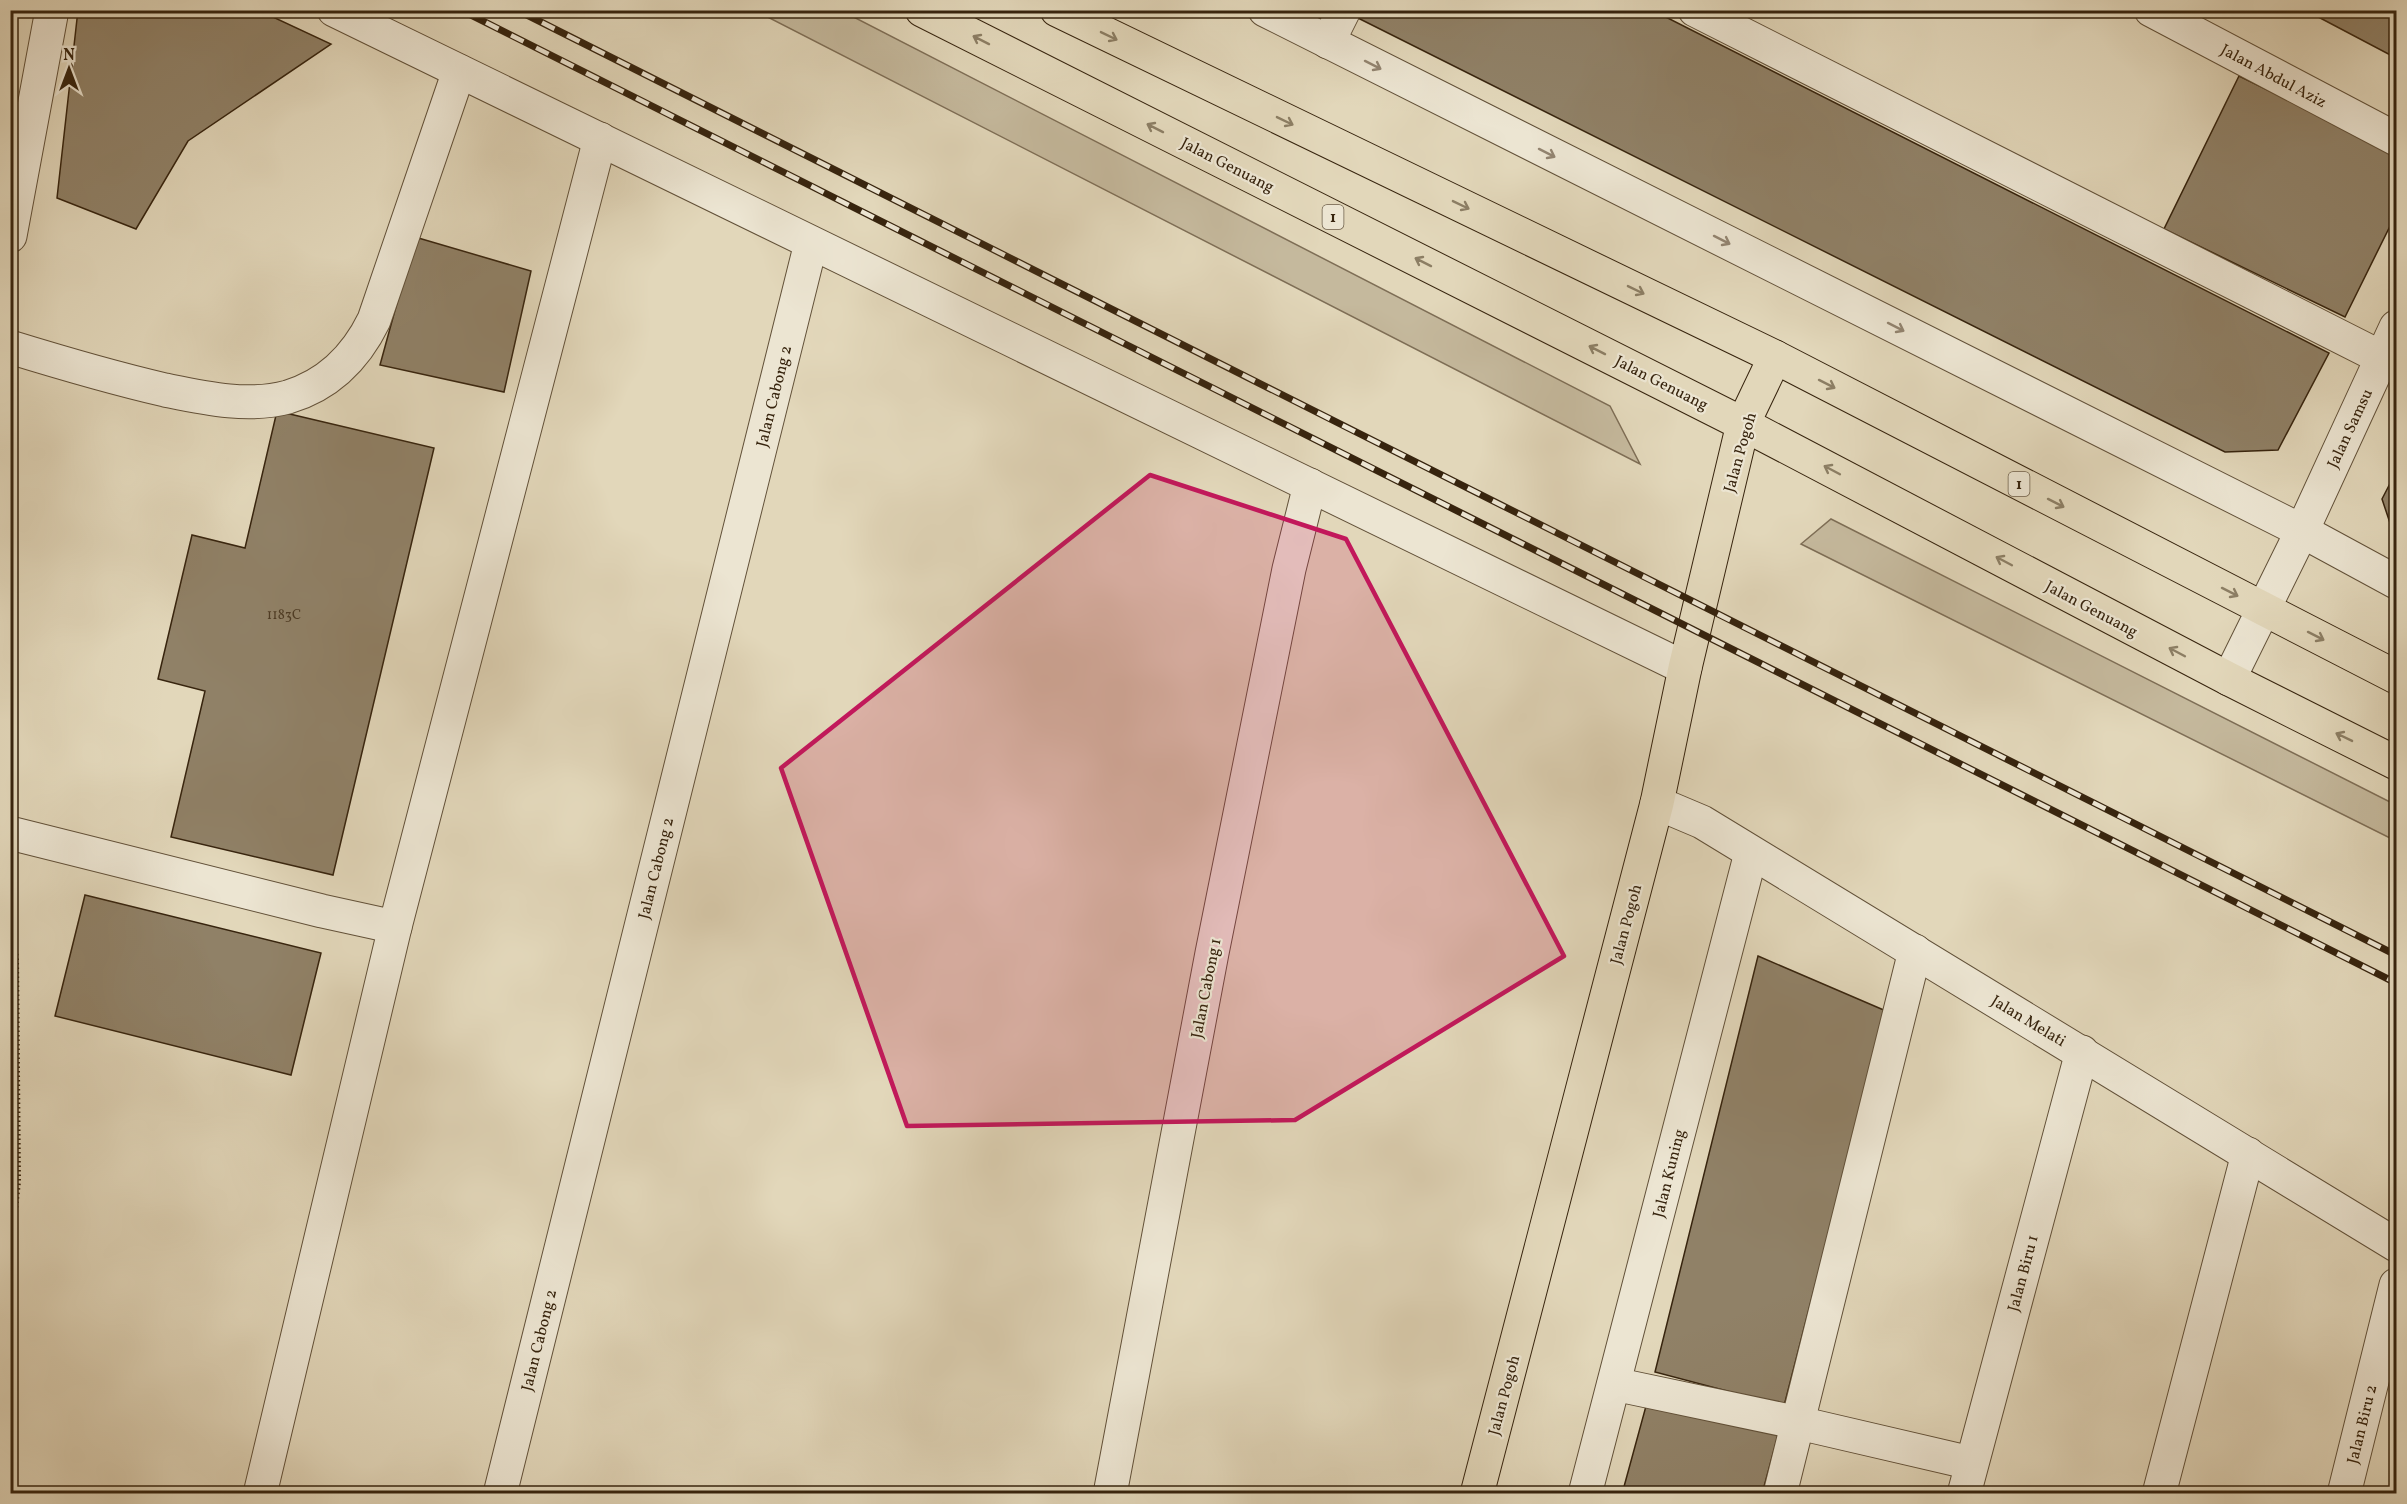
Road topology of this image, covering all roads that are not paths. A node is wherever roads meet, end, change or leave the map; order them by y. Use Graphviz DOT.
graph roads {
  1 [pos="52,10"];
  2 [pos="334,10"];
  3 [pos="922,10"];
  4 [pos="1057,10"];
  5 [pos="1264,10"];
  6 [pos="1344,10"];
  7 [pos="1695,10"];
  8 [pos="2151,10"];
  9 [pos="1328,42"];
  10 [pos="459,71"];
  11 [pos="2397,139"];
  12 [pos="600,140"];
  13 [pos="15,186"];
  14 [pos="10,236"];
  15 [pos="811,243"];
  16 [pos="2397,327"];
  17 [pos="10,347"];
  18 [pos="1775,357"];
  19 [pos="2389,361"];
  20 [pos="1743,424"];
  21 [pos="1310,485"];
  22 [pos="2302,531"];
  23 [pos="2397,582"];
  24 [pos="2264,610"];
  25 [pos="1685,668"];
  26 [pos="2397,677"];
  27 [pos="2229,680"];
  28 [pos="2397,763"];
  29 [pos="1657,803"];
  30 [pos="10,833"];
  31 [pos="1751,853"];
  32 [pos="395,927"];
  33 [pos="1915,951"];
  34 [pos="2082,1052"];
  35 [pos="2248,1154"];
  36 [pos="2397,1245"];
  37 [pos="2397,1285"];
  38 [pos="1614,1384"];
  39 [pos="1799,1423"];
  40 [pos="1967,1478"];
  41 [pos="260,1494"];
  42 [pos="500,1494"];
  43 [pos="1110,1494"];
  44 [pos="1477,1494"];
  45 [pos="1585,1494"];
  46 [pos="1780,1494"];
  47 [pos="2159,1494"];
  48 [pos="2344,1494"];
  1 -- 13 [label="street"];
  2 -- 10 [label="street"];
  20 -- 3 [label="main road, Jalan Genuang / 1, one-way"];
  4 -- 18 [label="main road, 1, one-way"];
  5 -- 9 [label="street"];
  6 -- 9 [label="street"];
  7 -- 19 [label="street"];
  8 -- 11 [label="street, Jalan Abdul Aziz"];
  9 -- 22 [label="street, one-way"];
  10 -- 12 [label="street"];
  10 -- 17 [label="street"];
  12 -- 15 [label="street"];
  12 -- 32 [label="street"];
  13 -- 14 [label="street"];
  15 -- 21 [label="street"];
  15 -- 42 [label="street, Jalan Cabong 2"];
  16 -- 19 [label="street, Jalan Samsu"];
  18 -- 20 [label="main road, Jalan Pogoh"];
  18 -- 24 [label="main road, 1, one-way"];
  19 -- 22 [label="street, Jalan Samsu"];
  20 -- 25 [label="main road, Jalan Pogoh"];
  27 -- 20 [label="main road, Jalan Genuang / 1, one-way"];
  21 -- 25 [label="street"];
  21 -- 43 [label="street, Jalan Cabong 1"];
  22 -- 23 [label="street"];
  22 -- 24 [label="street, Jalan Samsu"];
  24 -- 26 [label="main road, 1, one-way"];
  24 -- 27 [label="street, Jalan Samsu"];
  25 -- 29 [label="main road, Jalan Pogoh"];
  28 -- 27 [label="main road, Jalan Genuang / 1, one-way"];
  29 -- 31 [label="street, Jalan Melati"];
  29 -- 44 [label="main road, Jalan Pogoh"];
  30 -- 32 [label="street"];
  31 -- 33 [label="street, Jalan Melati"];
  31 -- 38 [label="street, Jalan Kuning"];
  32 -- 41 [label="street"];
  33 -- 34 [label="street, Jalan Melati"];
  33 -- 39 [label="street"];
  34 -- 35 [label="street, Jalan Melati"];
  34 -- 40 [label="street, Jalan Biru 1"];
  35 -- 36 [label="street, Jalan Melati"];
  35 -- 47 [label="street"];
  37 -- 48 [label="street, Jalan Biru 2"];
  38 -- 39 [label="street"];
  38 -- 45 [label="street, Jalan Kuning"];
  39 -- 40 [label="street"];
  39 -- 46 [label="street"];
}
